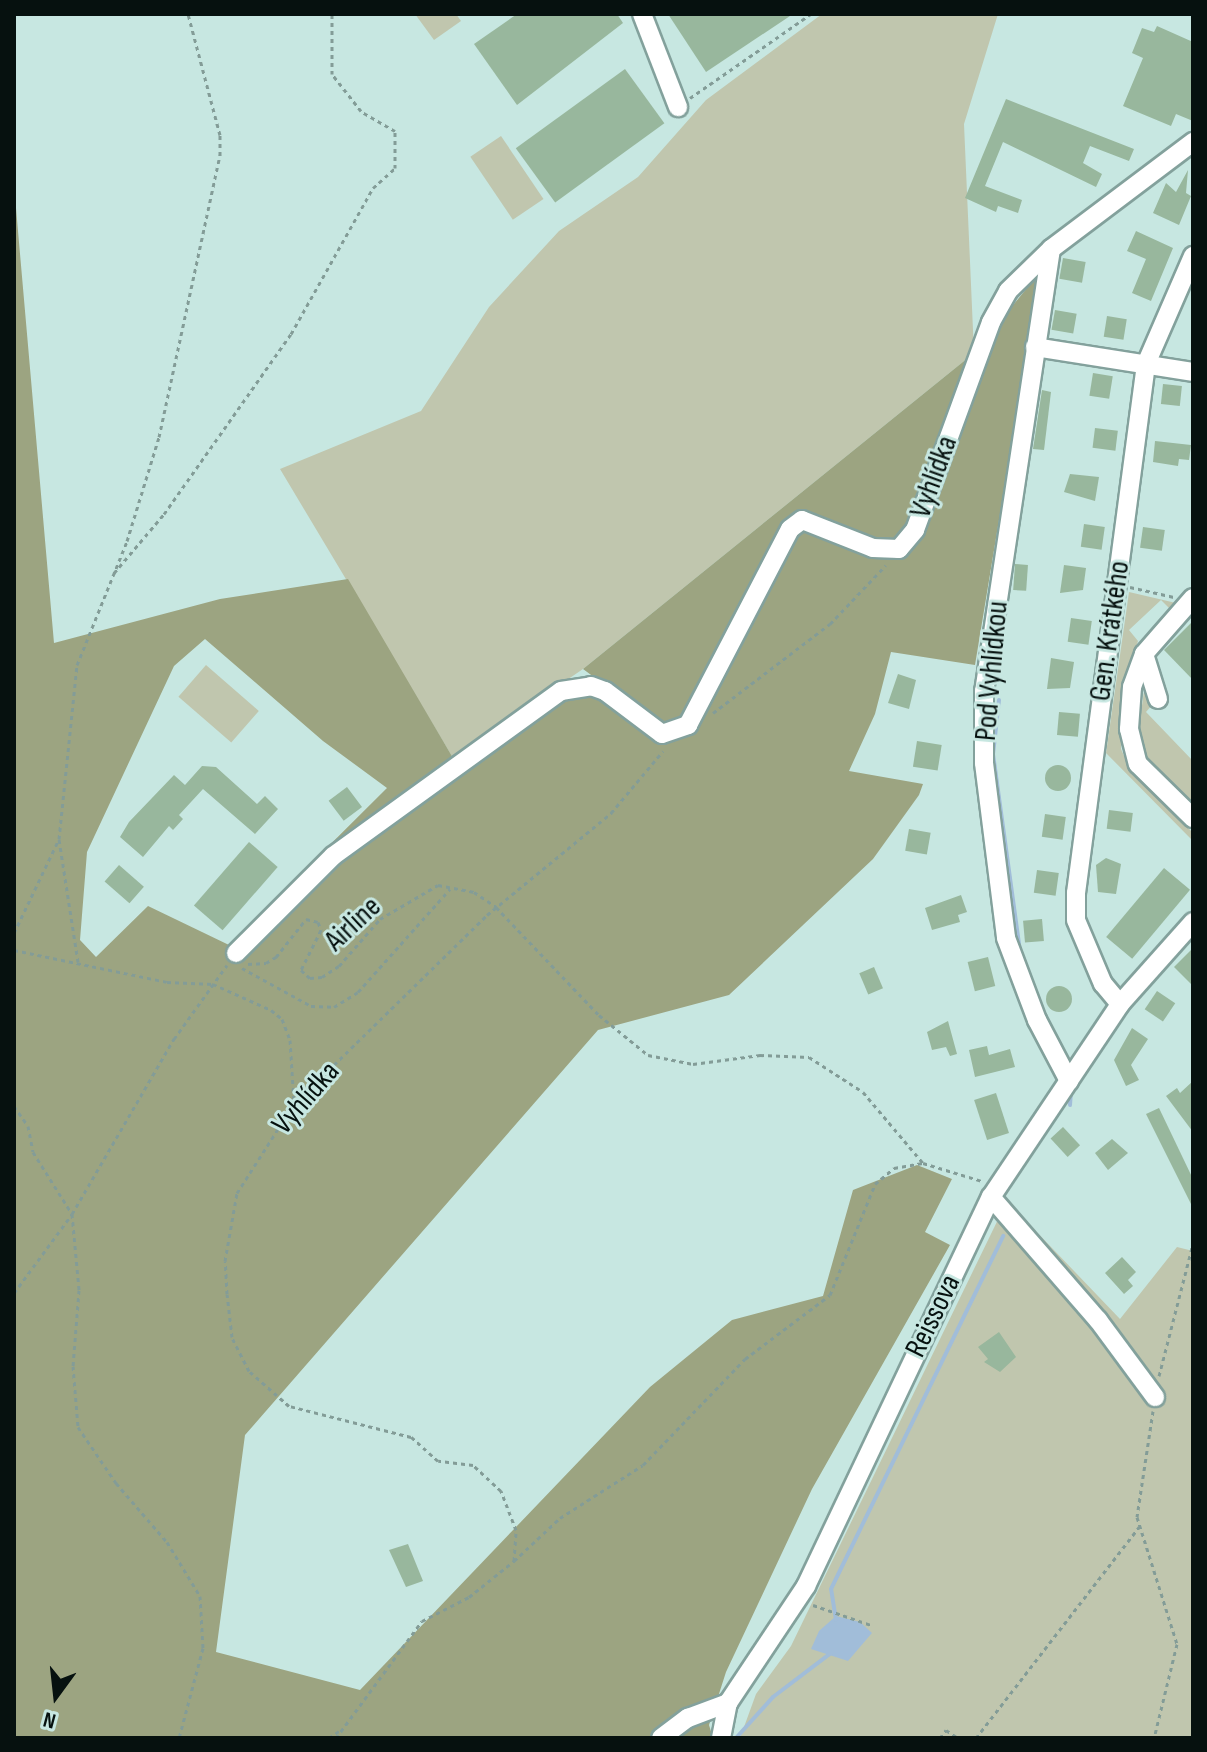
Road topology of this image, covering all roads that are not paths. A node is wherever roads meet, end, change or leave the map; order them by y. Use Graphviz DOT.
graph roads {
  1 [pos="642,14"];
  2 [pos="678,107"];
  3 [pos="1193,142"];
  4 [pos="1051,249"];
  5 [pos="1193,256"];
  6 [pos="1035,347"];
  7 [pos="1146,364"];
  8 [pos="1193,372"];
  9 [pos="1192,599"];
  10 [pos="1144,654"];
  11 [pos="1158,699"];
  12 [pos="1193,818"];
  13 [pos="1193,922"];
  14 [pos="234,956"];
  15 [pos="1120,1004"];
  16 [pos="1069,1081"];
  17 [pos="995,1192"];
  18 [pos="1155,1397"];
  19 [pos="728,1703"];
  20 [pos="661,1738"];
  21 [pos="721,1738"];
  1 -- 2 [label="street"];
  3 -- 4 [label="street, Vyhlídka"];
  4 -- 6 [label="street, Pod Vyhlídkou"];
  4 -- 14 [label="street, Vyhlídka"];
  5 -- 7 [label="street, Gen. Krátkého"];
  6 -- 7 [label="street"];
  6 -- 16 [label="street, Pod Vyhlídkou"];
  7 -- 8 [label="street"];
  7 -- 15 [label="street, Gen. Krátkého"];
  9 -- 10 [label="street"];
  10 -- 11 [label="street"];
  10 -- 12 [label="street"];
  13 -- 15 [label="street, Reissova"];
  15 -- 16 [label="street, Reissova"];
  16 -- 17 [label="street, Reissova"];
  17 -- 18 [label="street"];
  17 -- 19 [label="street, Reissova"];
  19 -- 20 [label="street"];
  19 -- 21 [label="street, Reissova"];
}
